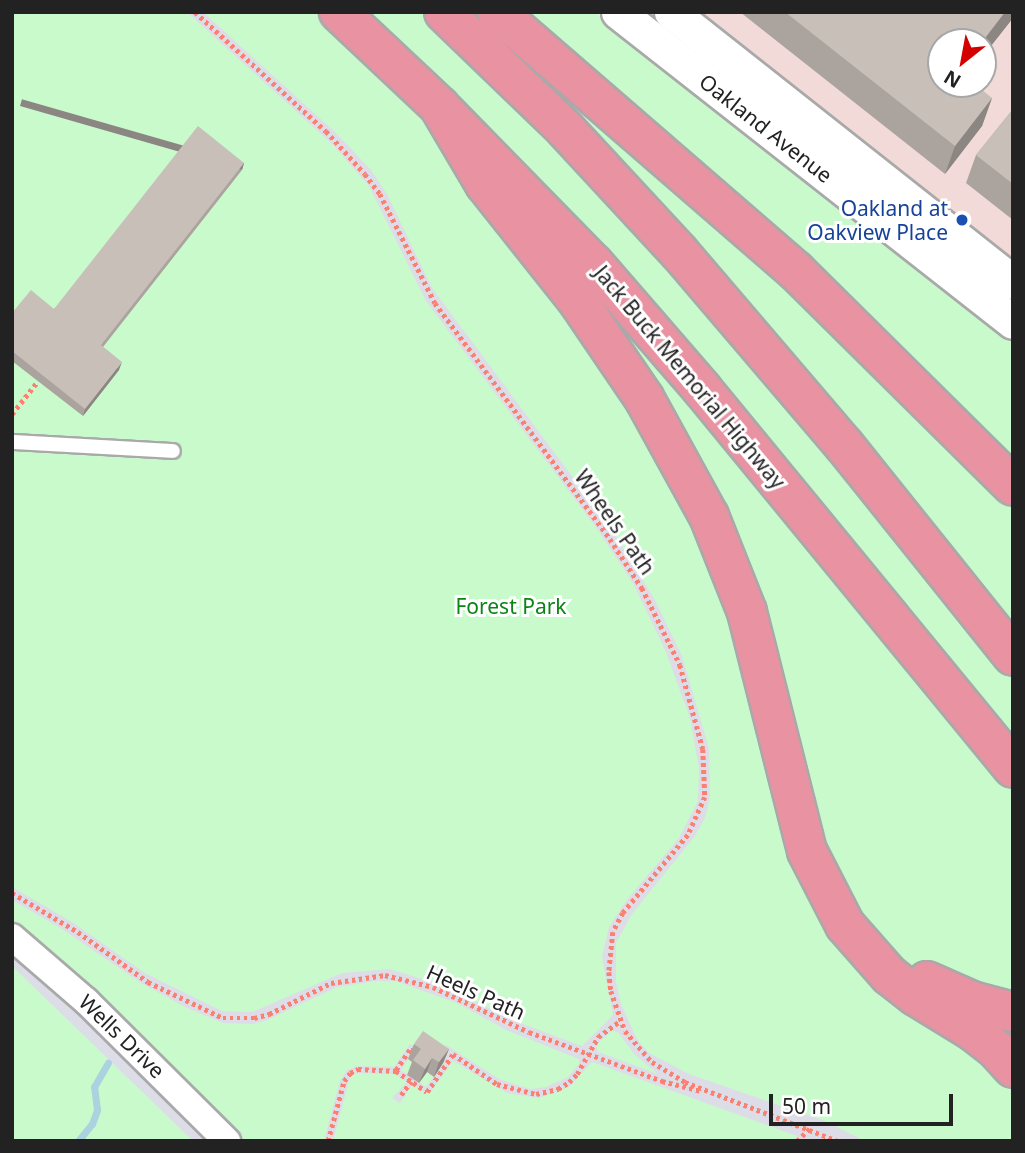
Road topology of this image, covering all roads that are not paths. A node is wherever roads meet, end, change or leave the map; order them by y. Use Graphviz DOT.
graph roads {
  1 [pos="339,12"];
  2 [pos="444,12"];
  3 [pos="497,12"];
  4 [pos="618,12"];
  5 [pos="671,12"];
  6 [pos="439,106"];
  7 [pos="1013,282"];
  8 [pos="1013,322"];
  9 [pos="12,442"];
  10 [pos="173,451"];
  11 [pos="1013,486"];
  12 [pos="1013,656"];
  13 [pos="1013,768"];
  14 [pos="12,937"];
  15 [pos="864,947"];
  16 [pos="1013,1012"];
  17 [pos="1013,1068"];
  18 [pos="227,1141"];
  1 -- 6 [label="highway, Jack Buck Memorial Highway"];
  2 -- 12 [label="highway"];
  3 -- 11 [label="highway"];
  4 -- 8 [label="street, Oakland Avenue"];
  5 -- 7 [label="street, Oakland Avenue"];
  6 -- 13 [label="highway, Jack Buck Memorial Highway"];
  6 -- 15 [label="highway"];
  9 -- 10 [label="lane"];
  14 -- 18 [label="street, Wells Drive"];
  15 -- 16 [label="highway"];
  15 -- 17 [label="highway"];
}
